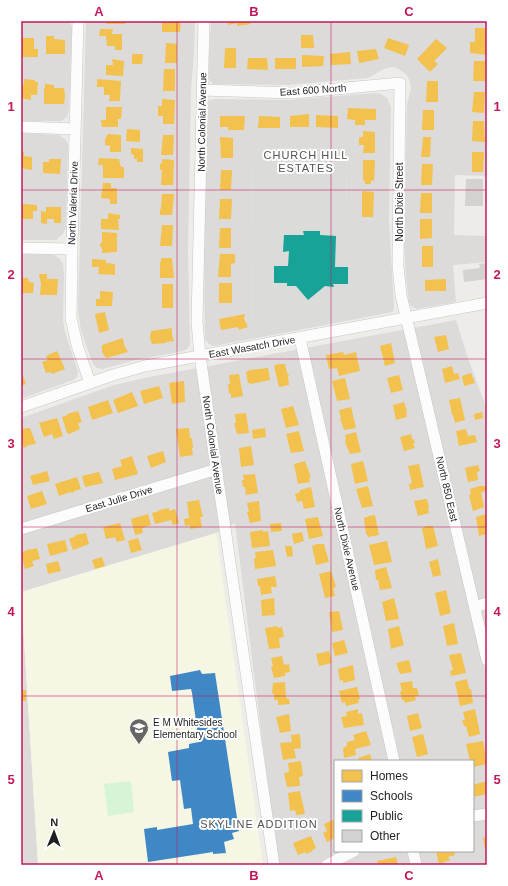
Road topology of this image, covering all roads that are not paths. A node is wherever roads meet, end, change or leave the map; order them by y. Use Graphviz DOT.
graph roads {
  1 [pos="78,21"];
  2 [pos="204,21"];
  3 [pos="400,83"];
  4 [pos="202,90"];
  5 [pos="21,127"];
  6 [pos="75,129"];
  7 [pos="21,248"];
  8 [pos="72,249"];
  9 [pos="487,303"];
  10 [pos="406,319"];
  11 [pos="300,338"];
  12 [pos="200,356"];
  13 [pos="90,383"];
  14 [pos="21,407"];
  15 [pos="217,469"];
  16 [pos="21,529"];
  17 [pos="487,603"];
  18 [pos="475,607"];
  19 [pos="487,660"];
  20 [pos="394,760"];
  21 [pos="487,814"];
  22 [pos="474,816"];
  23 [pos="352,852"];
  24 [pos="413,852"];
  25 [pos="274,865"];
  26 [pos="327,865"];
  27 [pos="416,865"];
  1 -- 6 [label="street, North Valeria Drive"];
  2 -- 4 [label="street, North Colonial Avenue"];
  3 -- 4 [label="street, East 600 North"];
  3 -- 10 [label="street, North Dixie Street"];
  4 -- 12 [label="street, North Colonial Avenue"];
  5 -- 6 [label="street"];
  6 -- 8 [label="street, North Valeria Drive"];
  7 -- 8 [label="street"];
  8 -- 13 [label="street, North Valeria Drive"];
  9 -- 10 [label="street, East Wasatch Drive"];
  10 -- 11 [label="street, East Wasatch Drive"];
  10 -- 18 [label="street, North 850 East"];
  11 -- 12 [label="street, East Wasatch Drive"];
  11 -- 20 [label="street, North Dixie Avenue"];
  12 -- 13 [label="street, East Wasatch Drive"];
  12 -- 15 [label="street, North Colonial Avenue"];
  13 -- 14 [label="street, East Wasatch Drive"];
  15 -- 16 [label="street, East Julie Drive"];
  15 -- 25 [label="street, North Colonial Avenue"];
  17 -- 18 [label="street"];
  18 -- 19 [label="street, North 850 East"];
  21 -- 22 [label="street"];
  23 -- 26 [label="street"];
  24 -- 27 [label="street"];
}
